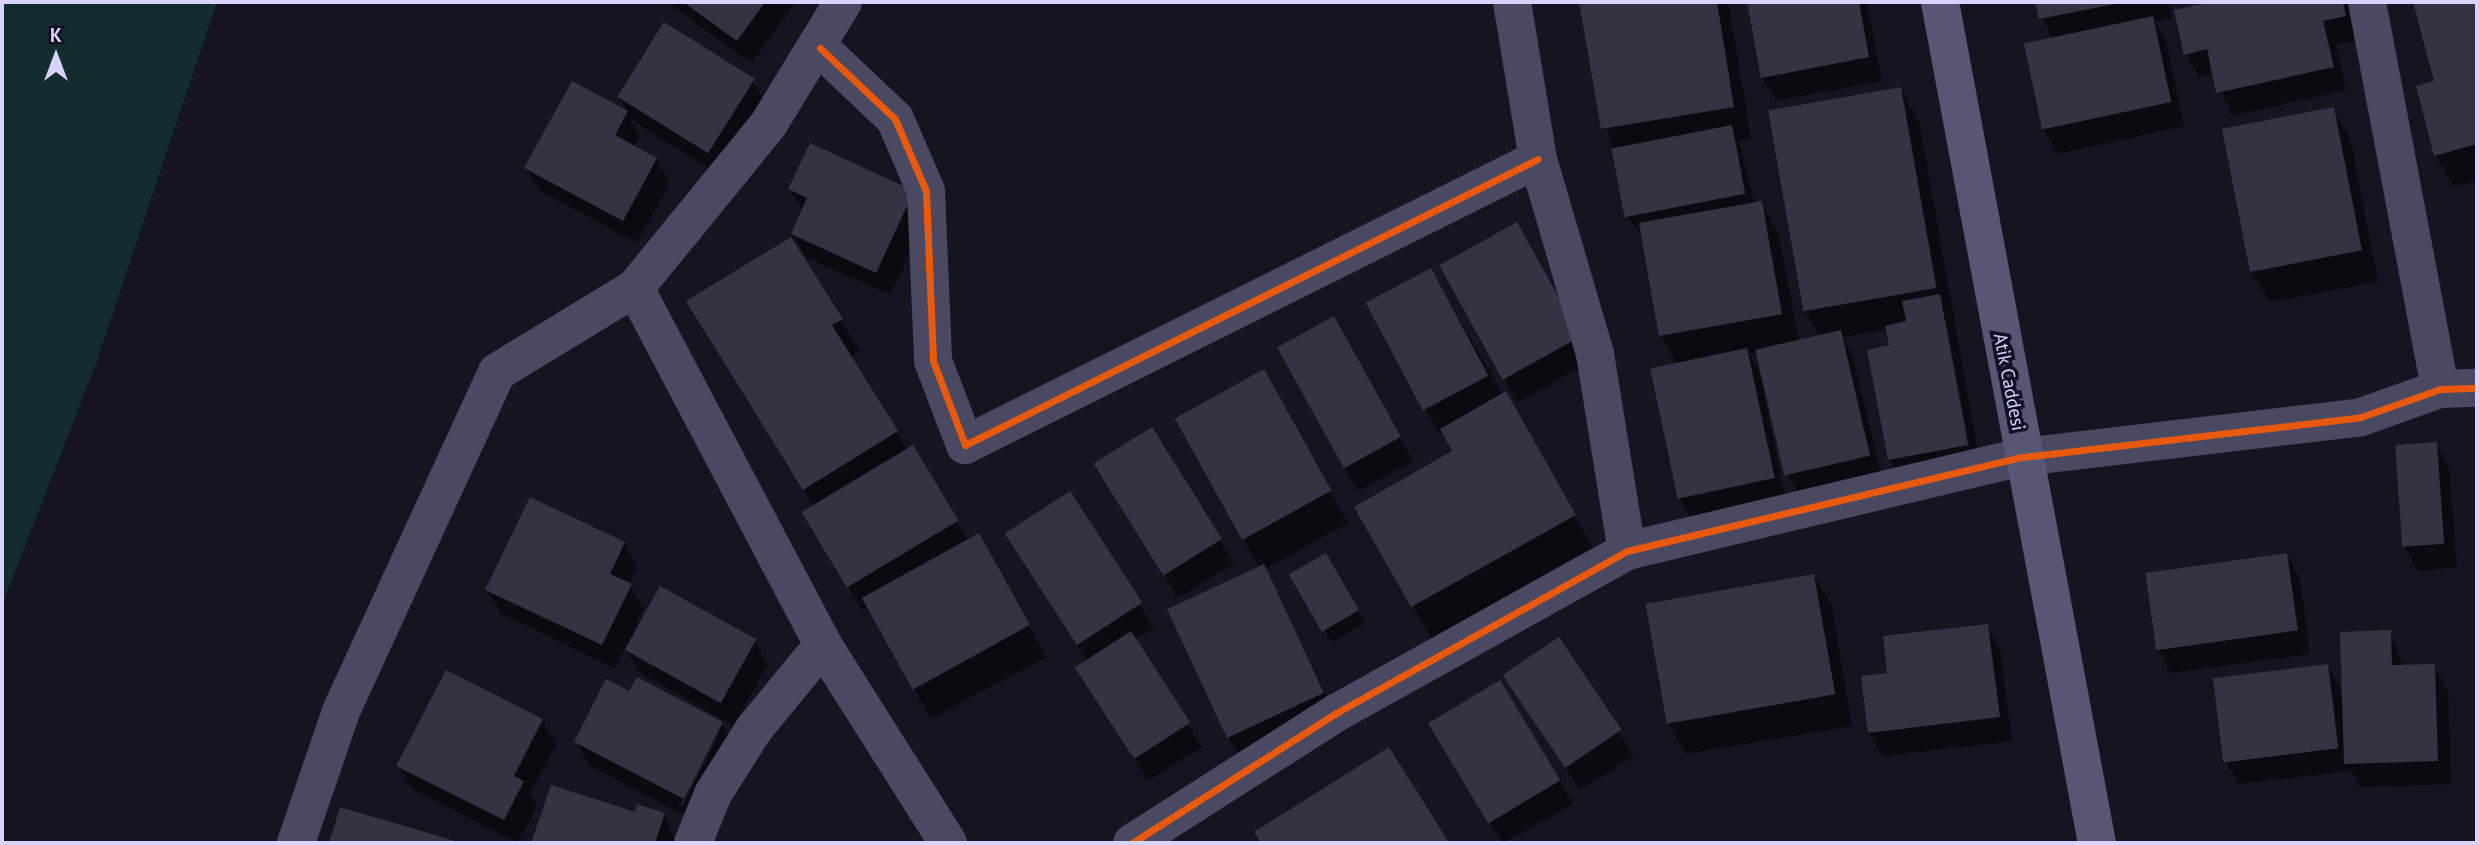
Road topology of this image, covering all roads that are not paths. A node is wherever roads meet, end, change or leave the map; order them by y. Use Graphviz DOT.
graph roads {
  1 [pos="843,2"];
  2 [pos="1512,2"];
  3 [pos="1940,2"];
  4 [pos="2367,2"];
  5 [pos="820,48"];
  6 [pos="1538,159"];
  7 [pos="635,288"];
  8 [pos="2459,388"];
  9 [pos="2023,457"];
  10 [pos="1627,551"];
  11 [pos="823,645"];
  12 [pos="296,843"];
  13 [pos="693,843"];
  14 [pos="948,843"];
  15 [pos="1132,843"];
  16 [pos="2097,843"];
  1 -- 5 [label="street"];
  2 -- 6 [label="street"];
  3 -- 9 [label="street, Atik Caddesi"];
  4 -- 8 [label="street"];
  5 -- 6 [label="street"];
  5 -- 7 [label="street"];
  6 -- 10 [label="street"];
  7 -- 11 [label="street"];
  7 -- 12 [label="street"];
  8 -- 9 [label="street"];
  9 -- 10 [label="street"];
  9 -- 16 [label="street, Atik Caddesi"];
  10 -- 15 [label="street"];
  11 -- 13 [label="street"];
  11 -- 14 [label="street"];
}
